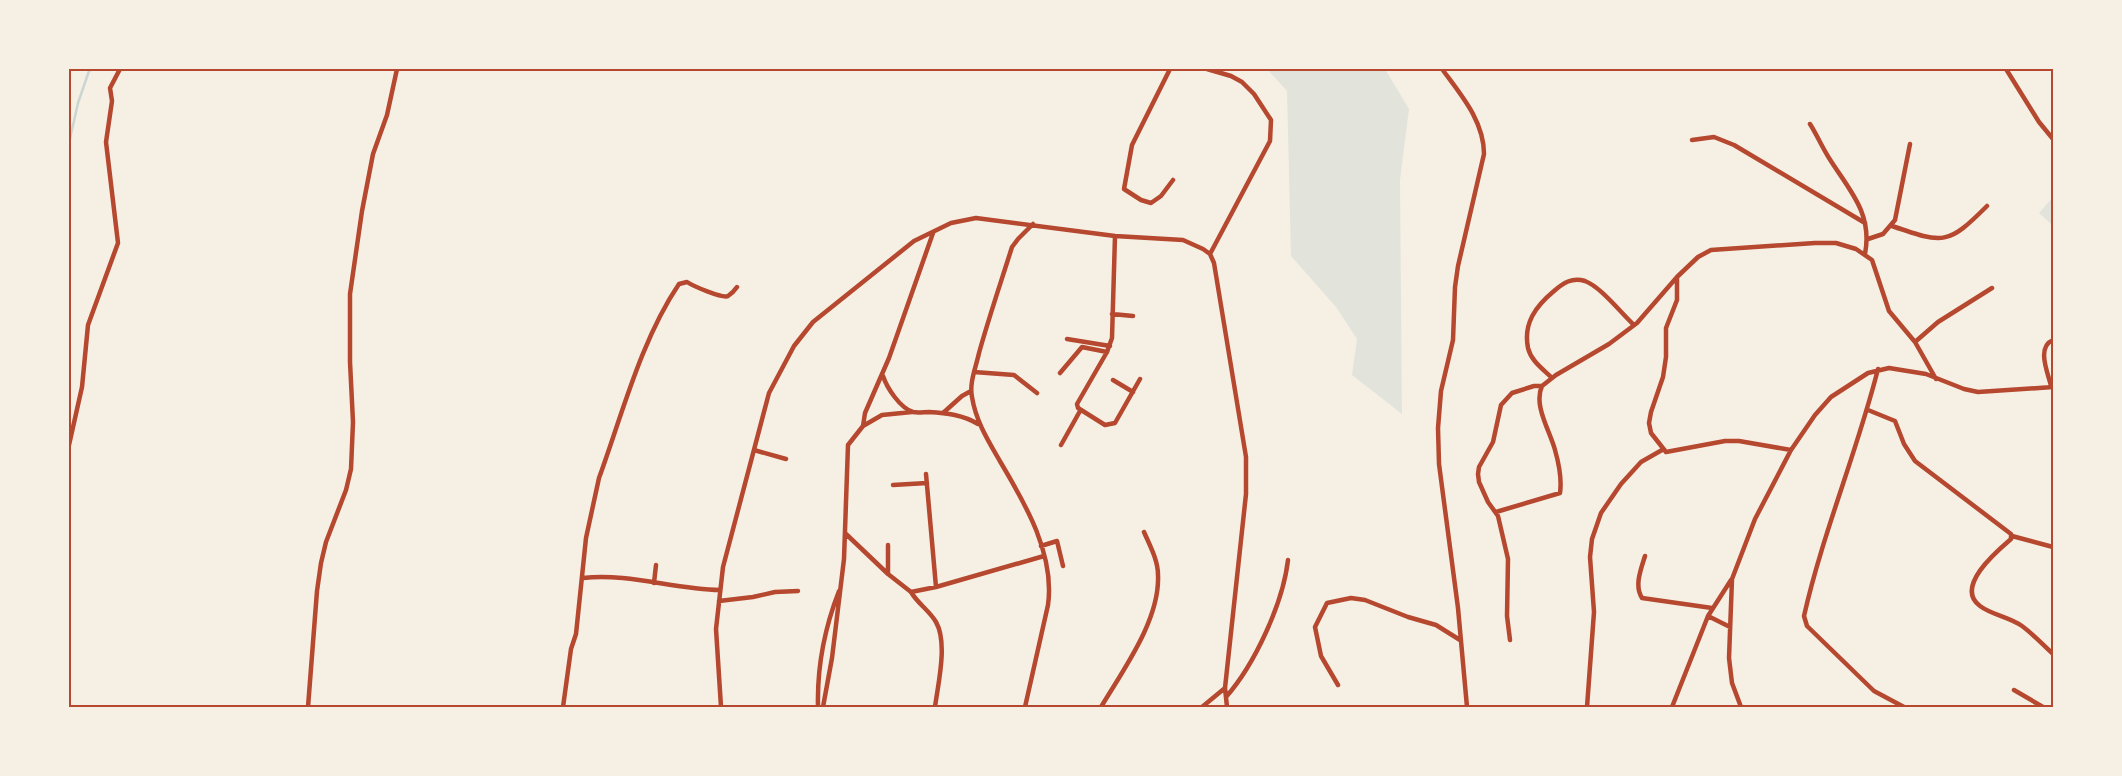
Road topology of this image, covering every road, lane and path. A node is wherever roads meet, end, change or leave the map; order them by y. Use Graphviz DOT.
graph roads {
  1 [pos="120,69"];
  2 [pos="397,69"];
  3 [pos="1170,69"];
  4 [pos="1207,69"];
  5 [pos="1442,69"];
  6 [pos="2006,69"];
  7 [pos="1810,124"];
  8 [pos="2053,139"];
  9 [pos="1692,140"];
  10 [pos="1910,144"];
  11 [pos="1173,180"];
  12 [pos="1987,206"];
  13 [pos="1865,223"];
  14 [pos="1033,224"];
  15 [pos="1892,226"];
  16 [pos="933,233"];
  17 [pos="1115,236"];
  18 [pos="1868,239"];
  19 [pos="1210,254"];
  20 [pos="1865,254"];
  21 [pos="1678,277"];
  22 [pos="737,287"];
  23 [pos="1992,288"];
  24 [pos="1112,314"];
  25 [pos="1133,316"];
  26 [pos="1634,326"];
  27 [pos="1066,339"];
  28 [pos="2053,340"];
  29 [pos="1915,342"];
  30 [pos="1110,346"];
  31 [pos="1107,352"];
  32 [pos="1878,369"];
  33 [pos="974,372"];
  34 [pos="1060,374"];
  35 [pos="883,376"];
  36 [pos="1552,378"];
  37 [pos="1936,378"];
  38 [pos="1140,379"];
  39 [pos="1113,380"];
  40 [pos="1542,386"];
  41 [pos="2052,386"];
  42 [pos="972,391"];
  43 [pos="1133,392"];
  44 [pos="1037,393"];
  45 [pos="1868,410"];
  46 [pos="1080,411"];
  47 [pos="912,412"];
  48 [pos="943,413"];
  49 [pos="978,424"];
  50 [pos="863,426"];
  51 [pos="69,445"];
  52 [pos="1061,445"];
  53 [pos="754,450"];
  54 [pos="1662,450"];
  55 [pos="1791,450"];
  56 [pos="786,459"];
  57 [pos="926,474"];
  58 [pos="927,483"];
  59 [pos="893,486"];
  60 [pos="1496,512"];
  61 [pos="1144,532"];
  62 [pos="846,534"];
  63 [pos="2012,536"];
  64 [pos="888,545"];
  65 [pos="1041,546"];
  66 [pos="2053,547"];
  67 [pos="1044,556"];
  68 [pos="1645,556"];
  69 [pos="1288,560"];
  70 [pos="656,565"];
  71 [pos="1062,566"];
  72 [pos="888,574"];
  73 [pos="583,578"];
  74 [pos="1732,579"];
  75 [pos="654,583"];
  76 [pos="842,585"];
  77 [pos="936,587"];
  78 [pos="720,590"];
  79 [pos="798,591"];
  80 [pos="911,592"];
  81 [pos="719,601"];
  82 [pos="1712,608"];
  83 [pos="1708,616"];
  84 [pos="1730,627"];
  85 [pos="1460,640"];
  86 [pos="1510,640"];
  87 [pos="2053,654"];
  88 [pos="1338,685"];
  89 [pos="1226,688"];
  90 [pos="2014,690"];
  91 [pos="1226,697"];
  92 [pos="308,707"];
  93 [pos="563,707"];
  94 [pos="721,707"];
  95 [pos="818,707"];
  96 [pos="823,707"];
  97 [pos="935,707"];
  98 [pos="1025,707"];
  99 [pos="1101,707"];
  100 [pos="1202,707"];
  101 [pos="1227,707"];
  102 [pos="1466,707"];
  103 [pos="1587,707"];
  104 [pos="1672,707"];
  105 [pos="1741,707"];
  106 [pos="1904,707"];
  107 [pos="2043,707"];
  1 -- 51 [label="street"];
  2 -- 92 [label="street"];
  3 -- 11 [label="street"];
  4 -- 19 [label="street"];
  5 -- 85 [label="street"];
  6 -- 8 [label="street"];
  7 -- 13 [label="street"];
  9 -- 13 [label="street"];
  10 -- 15 [label="street"];
  12 -- 15 [label="street"];
  13 -- 18 [label="street"];
  14 -- 16 [label="street"];
  14 -- 17 [label="street"];
  14 -- 33 [label="street"];
  15 -- 18 [label="street"];
  16 -- 35 [label="street"];
  16 -- 53 [label="street"];
  17 -- 19 [label="street"];
  17 -- 24 [label="street"];
  18 -- 20 [label="street"];
  19 -- 89 [label="street"];
  20 -- 21 [label="street"];
  20 -- 29 [label="street"];
  21 -- 26 [label="street"];
  21 -- 54 [label="street"];
  22 -- 73 [label="street"];
  23 -- 29 [label="street"];
  24 -- 25 [label="street"];
  24 -- 30 [label="street"];
  26 -- 36 [label="street"];
  26 -- 36 [label="street"];
  27 -- 30 [label="street"];
  28 -- 41 [label="street"];
  29 -- 37 [label="street"];
  30 -- 31 [label="street"];
  31 -- 34 [label="street"];
  31 -- 46 [label="street"];
  32 -- 37 [label="street"];
  32 -- 45 [label="street"];
  32 -- 55 [label="street"];
  33 -- 42 [label="street"];
  33 -- 44 [label="street"];
  35 -- 47 [label="street"];
  35 -- 50 [label="street"];
  36 -- 40 [label="street"];
  37 -- 41 [label="street"];
  38 -- 43 [label="street"];
  39 -- 43 [label="street"];
  40 -- 60 [label="street"];
  40 -- 60 [label="street"];
  42 -- 48 [label="street"];
  42 -- 49 [label="street"];
  43 -- 46 [label="street"];
  45 -- 63 [label="street"];
  45 -- 106 [label="street"];
  46 -- 52 [label="street"];
  47 -- 48 [label="street"];
  47 -- 50 [label="street"];
  48 -- 49 [label="street"];
  49 -- 65 [label="street"];
  50 -- 62 [label="street"];
  53 -- 56 [label="street"];
  53 -- 78 [label="street"];
  54 -- 55 [label="street"];
  54 -- 103 [label="street"];
  55 -- 74 [label="street"];
  57 -- 58 [label="street"];
  58 -- 59 [label="street"];
  58 -- 77 [label="street"];
  60 -- 86 [label="street"];
  61 -- 99 [label="street"];
  62 -- 72 [label="street"];
  62 -- 76 [label="street"];
  63 -- 66 [label="street"];
  63 -- 87 [label="street"];
  64 -- 72 [label="street"];
  65 -- 67 [label="street"];
  65 -- 71 [label="street"];
  67 -- 77 [label="street"];
  67 -- 98 [label="street"];
  68 -- 82 [label="street"];
  69 -- 91 [label="street"];
  70 -- 75 [label="street"];
  72 -- 80 [label="street"];
  73 -- 75 [label="street"];
  73 -- 93 [label="street"];
  74 -- 82 [label="street"];
  74 -- 84 [label="street"];
  75 -- 78 [label="street"];
  76 -- 95 [label="street"];
  76 -- 96 [label="street"];
  77 -- 80 [label="street"];
  78 -- 81 [label="street"];
  79 -- 81 [label="street"];
  80 -- 97 [label="street"];
  81 -- 94 [label="street"];
  82 -- 83 [label="street"];
  83 -- 84 [label="street"];
  83 -- 104 [label="street"];
  84 -- 105 [label="street"];
  85 -- 88 [label="street"];
  85 -- 102 [label="street"];
  89 -- 91 [label="street"];
  89 -- 100 [label="street"];
  90 -- 107 [label="street"];
  91 -- 101 [label="street"];
}
